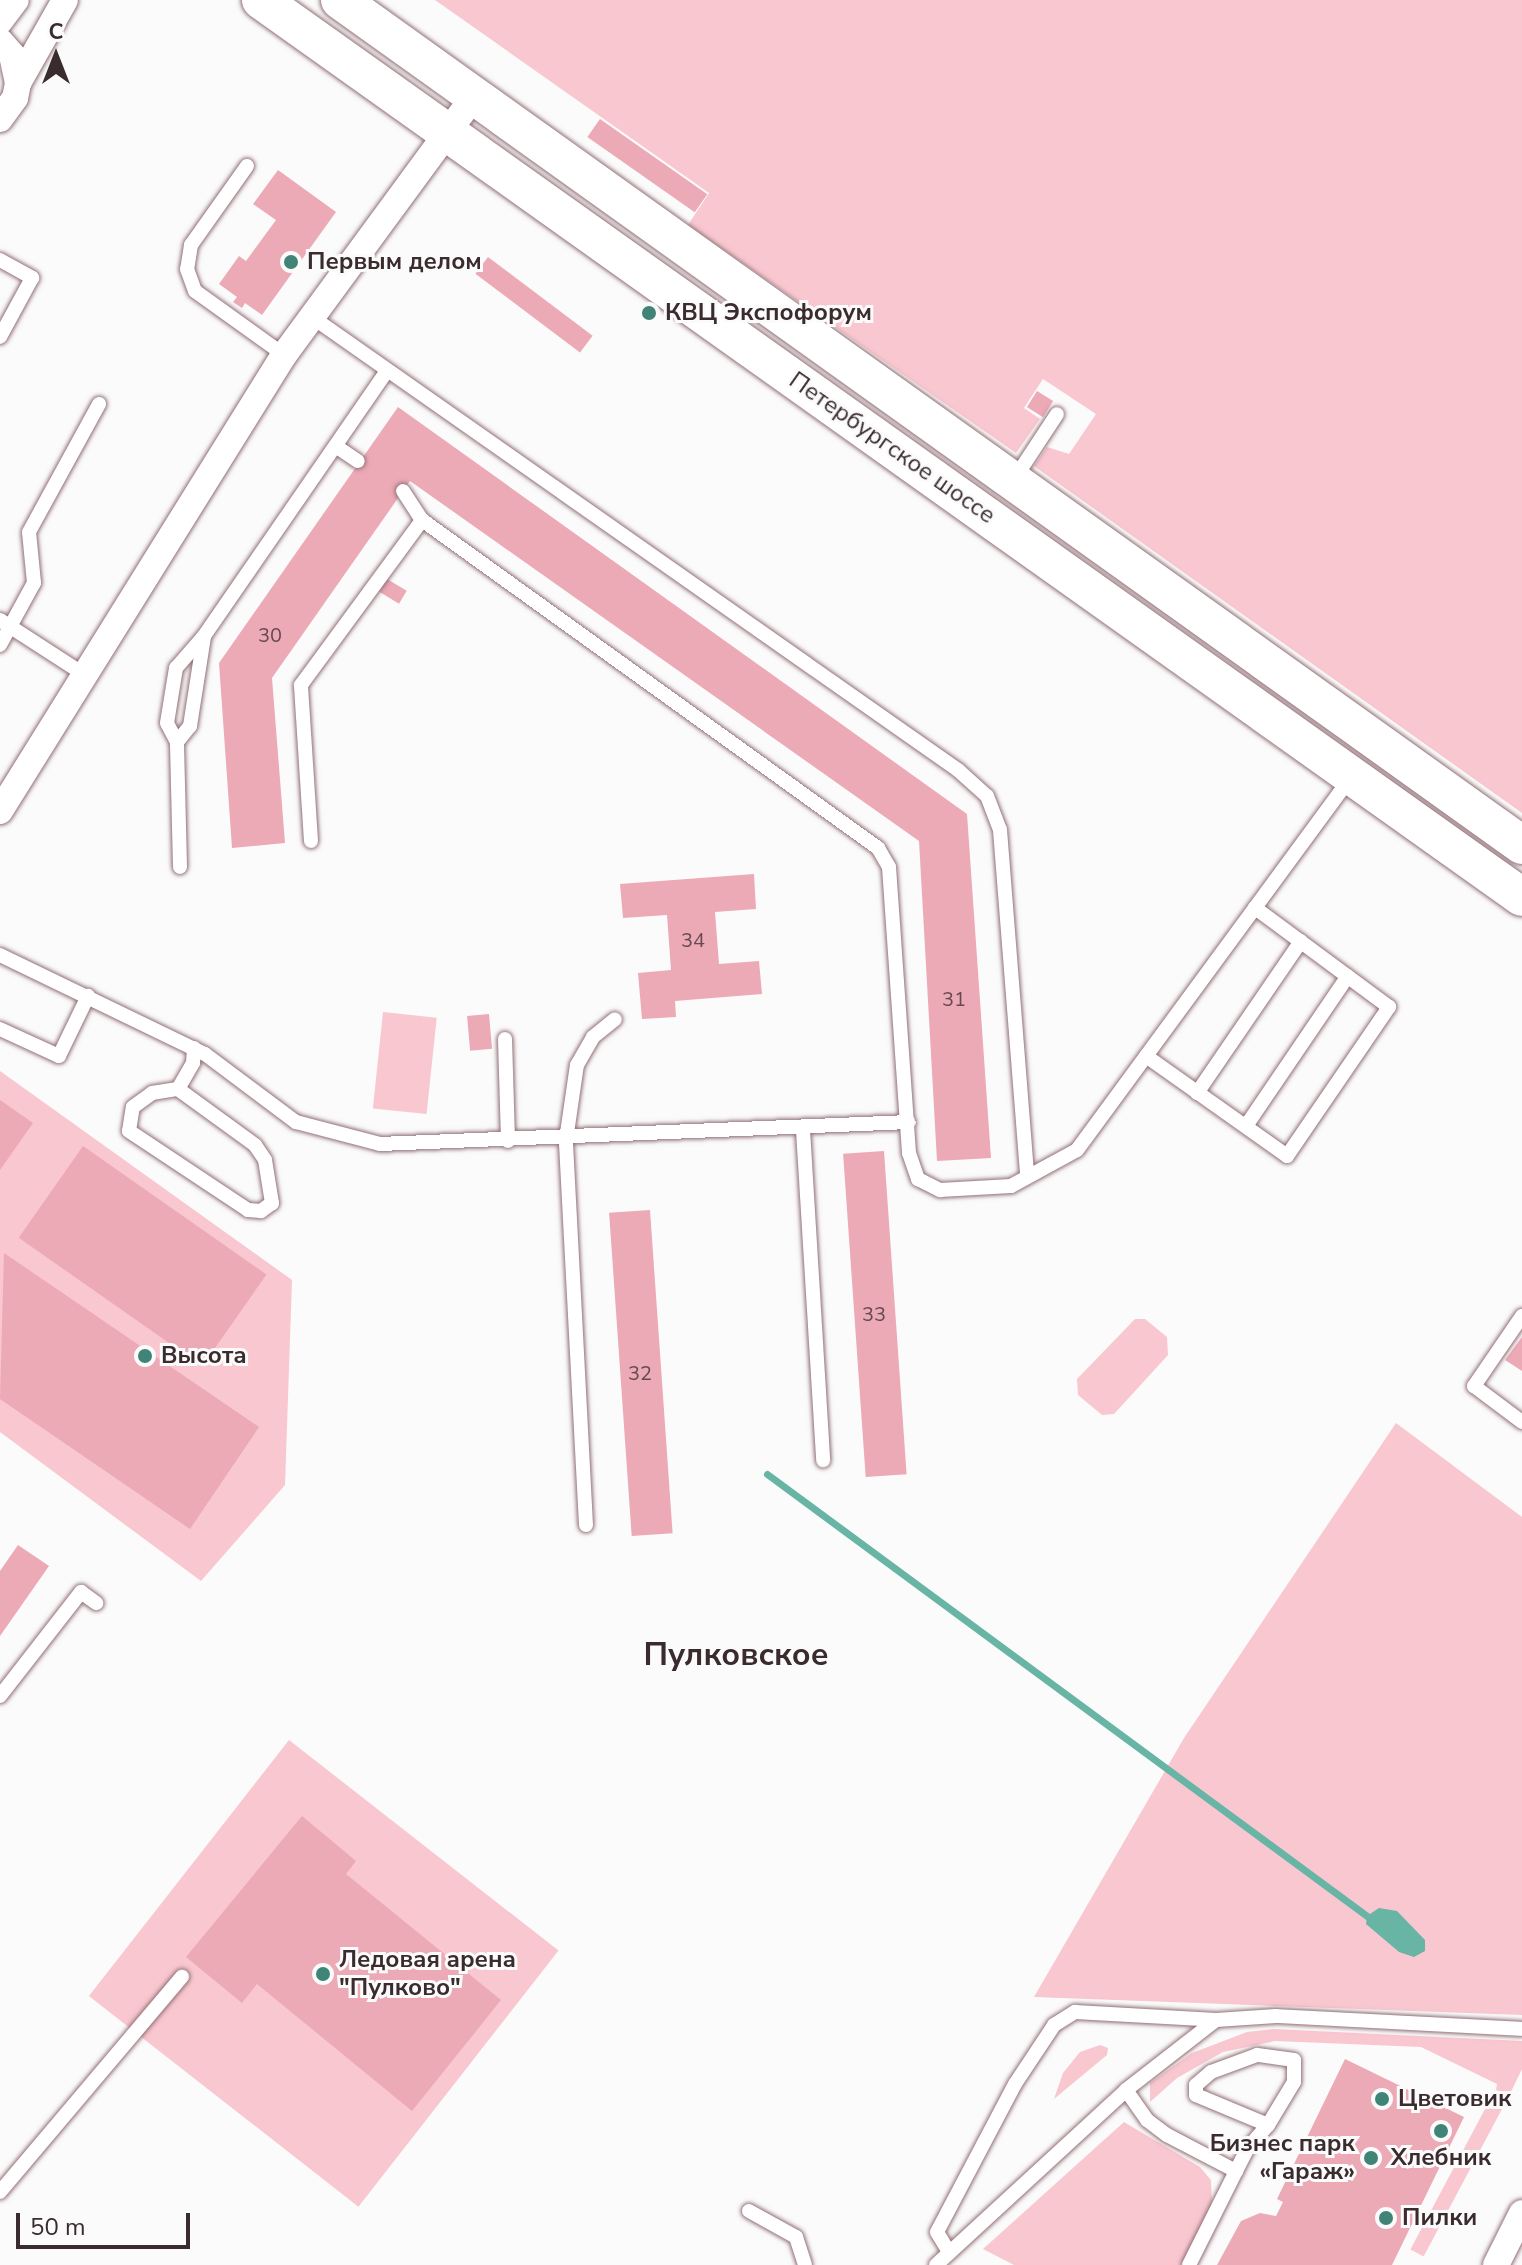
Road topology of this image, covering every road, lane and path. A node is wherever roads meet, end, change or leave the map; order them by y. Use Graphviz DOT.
graph roads {
  1 [pos="16,0"];
  2 [pos="65,0"];
  3 [pos="261,0"];
  4 [pos="340,0"];
  5 [pos="0,21"];
  6 [pos="0,41"];
  7 [pos="18,83"];
  8 [pos="474,96"];
  9 [pos="0,119"];
  10 [pos="447,132"];
  11 [pos="247,166"];
  12 [pos="0,260"];
  13 [pos="312,317"];
  14 [pos="0,337"];
  15 [pos="284,355"];
  16 [pos="387,371"];
  17 [pos="99,404"];
  18 [pos="1057,414"];
  19 [pos="337,447"];
  20 [pos="358,461"];
  21 [pos="1013,481"];
  22 [pos="403,491"];
  23 [pos="422,520"];
  24 [pos="6,624"];
  25 [pos="204,636"];
  26 [pos="0,645"];
  27 [pos="85,675"];
  28 [pos="177,742"];
  29 [pos="1352,776"];
  30 [pos="0,811"];
  31 [pos="311,841"];
  32 [pos="1522,845"];
  33 [pos="180,867"];
  34 [pos="1522,897"];
  35 [pos="1255,908"];
  36 [pos="1301,941"];
  37 [pos="0,955"];
  38 [pos="1348,976"];
  39 [pos="88,996"];
  40 [pos="615,1019"];
  41 [pos="0,1029"];
  42 [pos="505,1039"];
  43 [pos="194,1048"];
  44 [pos="1146,1056"];
  45 [pos="178,1089"];
  46 [pos="1197,1093"];
  47 [pos="909,1122"];
  48 [pos="1246,1126"];
  49 [pos="803,1130"];
  50 [pos="566,1140"];
  51 [pos="508,1141"];
  52 [pos="1027,1176"];
  53 [pos="1522,1316"];
  54 [pos="1522,1422"];
  55 [pos="823,1460"];
  56 [pos="586,1525"];
  57 [pos="96,1603"];
  58 [pos="0,1696"];
  59 [pos="182,1977"];
  60 [pos="1216,2020"];
  61 [pos="1522,2029"];
  62 [pos="1126,2090"];
  63 [pos="1268,2125"];
  64 [pos="1236,2171"];
  65 [pos="0,2192"];
  66 [pos="749,2211"];
  67 [pos="1522,2213"];
  68 [pos="949,2252"];
  69 [pos="805,2265"];
  70 [pos="936,2265"];
  71 [pos="1189,2265"];
  72 [pos="1496,2265"];
  1 -- 5 [label="street"];
  2 -- 7 [label="street"];
  3 -- 10 [label="main road, Петербургское шоссе"];
  4 -- 8 [label="main road, Петербургское шоссе"];
  6 -- 7 [label="street"];
  7 -- 9 [label="street"];
  8 -- 10 [label="street"];
  8 -- 21 [label="main road, Петербургское шоссе"];
  10 -- 13 [label="street"];
  10 -- 29 [label="main road, Петербургское шоссе"];
  11 -- 15 [label="lane"];
  12 -- 14 [label="lane"];
  13 -- 15 [label="street"];
  13 -- 16 [label="lane"];
  15 -- 27 [label="street"];
  16 -- 19 [label="lane"];
  16 -- 52 [label="lane"];
  17 -- 24 [label="lane"];
  18 -- 21 [label="lane"];
  19 -- 20 [label="lane"];
  19 -- 25 [label="lane"];
  21 -- 32 [label="main road, Петербургское шоссе"];
  22 -- 23 [label="lane"];
  23 -- 31 [label="lane"];
  23 -- 47 [label="lane"];
  24 -- 26 [label="lane"];
  24 -- 27 [label="lane"];
  25 -- 28 [label="lane"];
  25 -- 28 [label="lane"];
  27 -- 30 [label="street"];
  28 -- 33 [label="lane"];
  29 -- 34 [label="main road, Петербургское шоссе"];
  29 -- 35 [label="lane"];
  35 -- 36 [label="lane"];
  35 -- 44 [label="lane"];
  36 -- 38 [label="lane"];
  36 -- 46 [label="lane"];
  37 -- 39 [label="lane"];
  38 -- 48 [label="lane"];
  38 -- 48 [label="lane"];
  39 -- 41 [label="lane"];
  39 -- 43 [label="lane"];
  40 -- 50 [label="lane"];
  42 -- 51 [label="lane"];
  43 -- 45 [label="lane"];
  43 -- 51 [label="lane"];
  44 -- 46 [label="lane"];
  44 -- 52 [label="lane"];
  45 -- 45 [label="lane"];
  46 -- 48 [label="lane"];
  47 -- 49 [label="lane"];
  47 -- 52 [label="lane"];
  49 -- 50 [label="lane"];
  49 -- 55 [label="lane"];
  50 -- 51 [label="lane"];
  50 -- 56 [label="lane"];
  53 -- 54 [label="lane"];
  57 -- 58 [label="lane"];
  59 -- 65 [label="lane"];
  60 -- 61 [label="lane"];
  60 -- 62 [label="lane"];
  60 -- 68 [label="lane"];
  62 -- 64 [label="lane"];
  62 -- 68 [label="lane"];
  63 -- 63 [label="lane"];
  63 -- 64 [label="lane"];
  64 -- 71 [label="lane"];
  66 -- 69 [label="lane"];
  67 -- 72 [label="street"];
  68 -- 70 [label="lane"];
}
